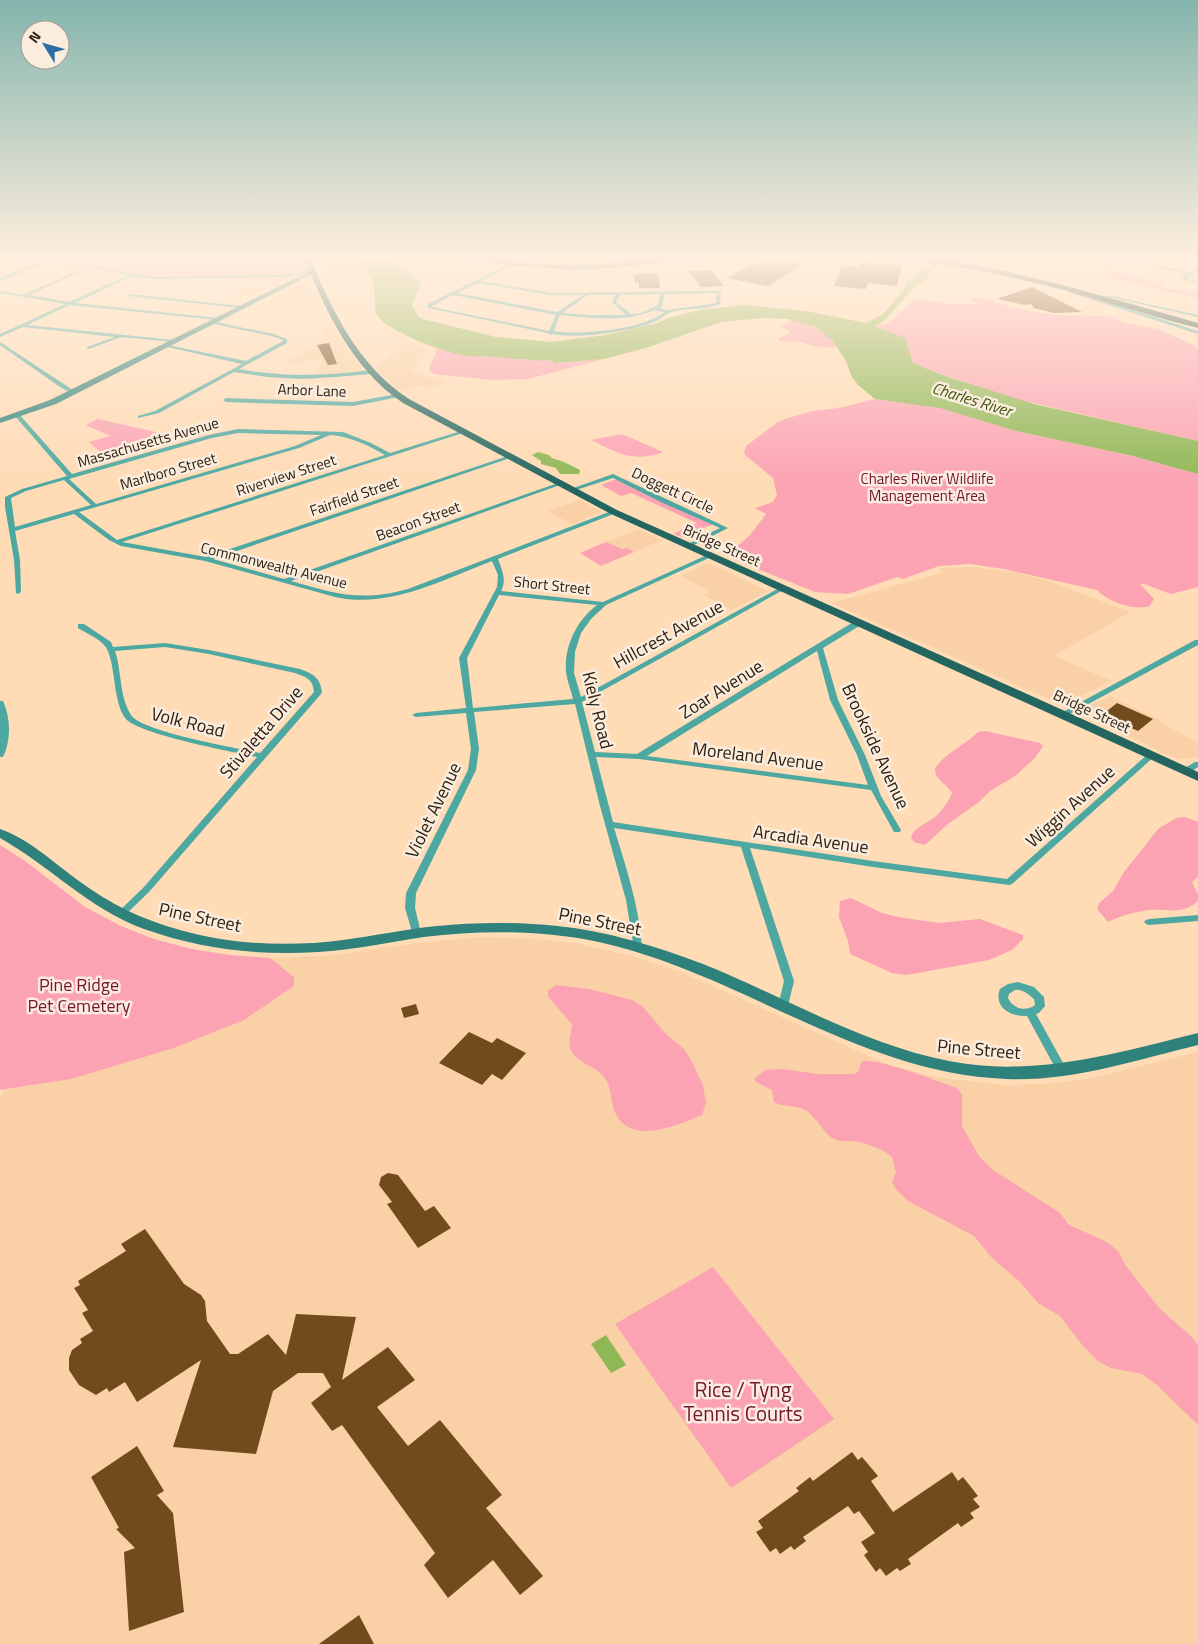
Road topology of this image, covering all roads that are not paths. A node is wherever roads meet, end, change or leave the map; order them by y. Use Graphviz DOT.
graph roads {
  1 [pos="80,332"];
  2 [pos="192,332"];
  3 [pos="260,332"];
  4 [pos="343,332"];
  5 [pos="539,332"];
  6 [pos="598,332"];
  7 [pos="550,334"];
  8 [pos="122,336"];
  9 [pos="174,341"];
  10 [pos="0,343"];
  11 [pos="165,345"];
  12 [pos="89,348"];
  13 [pos="246,363"];
  14 [pos="233,370"];
  15 [pos="371,372"];
  16 [pos="73,392"];
  17 [pos="397,396"];
  18 [pos="226,400"];
  19 [pos="17,415"];
  20 [pos="140,418"];
  21 [pos="0,421"];
  22 [pos="463,432"];
  23 [pos="331,433"];
  24 [pos="390,455"];
  25 [pos="510,457"];
  26 [pos="68,478"];
  27 [pos="560,484"];
  28 [pos="571,490"];
  29 [pos="94,506"];
  30 [pos="75,512"];
  31 [pos="614,512"];
  32 [pos="12,530"];
  33 [pos="116,542"];
  34 [pos="688,546"];
  35 [pos="709,556"];
  36 [pos="494,558"];
  37 [pos="206,559"];
  38 [pos="285,581"];
  39 [pos="783,588"];
  40 [pos="18,592"];
  41 [pos="497,593"];
  42 [pos="604,604"];
  43 [pos="858,622"];
  44 [pos="81,626"];
  45 [pos="1198,642"];
  46 [pos="819,646"];
  47 [pos="111,649"];
  48 [pos="579,701"];
  49 [pos="0,703"];
  50 [pos="471,711"];
  51 [pos="1063,714"];
  52 [pos="416,715"];
  53 [pos="0,754"];
  54 [pos="592,754"];
  55 [pos="1152,755"];
  56 [pos="262,756"];
  57 [pos="639,757"];
  58 [pos="1198,764"];
  59 [pos="1186,771"];
  60 [pos="1198,777"];
  61 [pos="873,788"];
  62 [pos="609,824"];
  63 [pos="897,830"];
  64 [pos="0,833"];
  65 [pos="746,846"];
  66 [pos="1009,882"];
  67 [pos="121,914"];
  68 [pos="1198,918"];
  69 [pos="1149,922"];
  70 [pos="416,933"];
  71 [pos="637,947"];
  72 [pos="783,1006"];
  73 [pos="1030,1013"];
  74 [pos="1198,1039"];
  75 [pos="1062,1070"];
  1 -- 8 [label="street"];
  2 -- 9 [label="street"];
  3 -- 13 [label="street"];
  4 -- 15 [label="main road, Bridge Street"];
  5 -- 7 [label="street"];
  6 -- 7 [label="street"];
  8 -- 9 [label="street"];
  8 -- 12 [label="street"];
  9 -- 11 [label="street"];
  10 -- 16 [label="street"];
  11 -- 13 [label="street"];
  11 -- 16 [label="street"];
  13 -- 14 [label="street"];
  14 -- 15 [label="street"];
  14 -- 20 [label="street"];
  15 -- 17 [label="main road, Bridge Street"];
  16 -- 19 [label="street"];
  17 -- 18 [label="street, Arbor Lane"];
  17 -- 22 [label="main road, Bridge Street"];
  19 -- 21 [label="street"];
  19 -- 26 [label="street"];
  22 -- 24 [label="street, Riverview Street"];
  22 -- 25 [label="main road, Bridge Street"];
  23 -- 24 [label="street, Massachusetts Avenue"];
  23 -- 26 [label="street, Massachusetts Avenue"];
  23 -- 29 [label="street, Marlboro Street"];
  24 -- 33 [label="street, Riverview Street"];
  25 -- 27 [label="main road, Bridge Street"];
  25 -- 37 [label="street, Fairfield Street"];
  26 -- 29 [label="street"];
  26 -- 32 [label="street, Massachusetts Avenue"];
  27 -- 28 [label="main road, Bridge Street"];
  27 -- 38 [label="street, Beacon Street"];
  28 -- 31 [label="main road, Bridge Street"];
  28 -- 34 [label="street, Doggett Circle"];
  29 -- 30 [label="street, Marlboro Street"];
  30 -- 32 [label="street, Marlboro Street"];
  30 -- 33 [label="street, Commonwealth Avenue"];
  31 -- 34 [label="main road, Bridge Street"];
  31 -- 36 [label="street, Commonwealth Avenue"];
  32 -- 40 [label="street, Massachusetts Avenue"];
  33 -- 37 [label="street, Commonwealth Avenue"];
  34 -- 35 [label="main road, Bridge Street"];
  35 -- 39 [label="main road, Bridge Street"];
  35 -- 42 [label="street, Kiely Road"];
  36 -- 38 [label="street, Commonwealth Avenue"];
  36 -- 41 [label="street, Violet Avenue"];
  37 -- 38 [label="street, Commonwealth Avenue"];
  39 -- 43 [label="main road, Bridge Street"];
  39 -- 48 [label="street, Hillcrest Avenue"];
  41 -- 42 [label="street, Short Street"];
  41 -- 50 [label="street, Violet Avenue"];
  42 -- 48 [label="street, Kiely Road"];
  43 -- 46 [label="street, Zoar Avenue"];
  43 -- 51 [label="main road, Bridge Street"];
  44 -- 47 [label="street"];
  45 -- 51 [label="street"];
  46 -- 57 [label="street, Zoar Avenue"];
  46 -- 61 [label="street, Brookside Avenue"];
  47 -- 56 [label="street, Volk Road"];
  47 -- 56 [label="street, Stivaletta Drive"];
  48 -- 50 [label="street, Hillcrest Avenue"];
  48 -- 54 [label="street, Kiely Road"];
  49 -- 53 [label="street"];
  50 -- 52 [label="street, Hillcrest Avenue"];
  50 -- 70 [label="street, Violet Avenue"];
  51 -- 55 [label="main road, Bridge Street"];
  54 -- 57 [label="street"];
  54 -- 62 [label="street, Kiely Road"];
  55 -- 59 [label="main road, Bridge Street"];
  55 -- 66 [label="street, Wiggin Avenue"];
  56 -- 67 [label="street, Stivaletta Drive"];
  57 -- 61 [label="street, Moreland Avenue"];
  58 -- 59 [label="street"];
  59 -- 60 [label="main road, Bridge Street"];
  61 -- 63 [label="street, Brookside Avenue"];
  62 -- 65 [label="street, Arcadia Avenue"];
  62 -- 71 [label="street, Kiely Road"];
  64 -- 67 [label="street, Pine Street"];
  65 -- 66 [label="street, Arcadia Avenue"];
  65 -- 72 [label="street"];
  67 -- 70 [label="street, Pine Street"];
  68 -- 69 [label="street"];
  70 -- 71 [label="street, Pine Street"];
  71 -- 72 [label="street, Pine Street"];
  72 -- 75 [label="street, Pine Street"];
  73 -- 75 [label="street"];
  74 -- 75 [label="street, Pine Street"];
}
